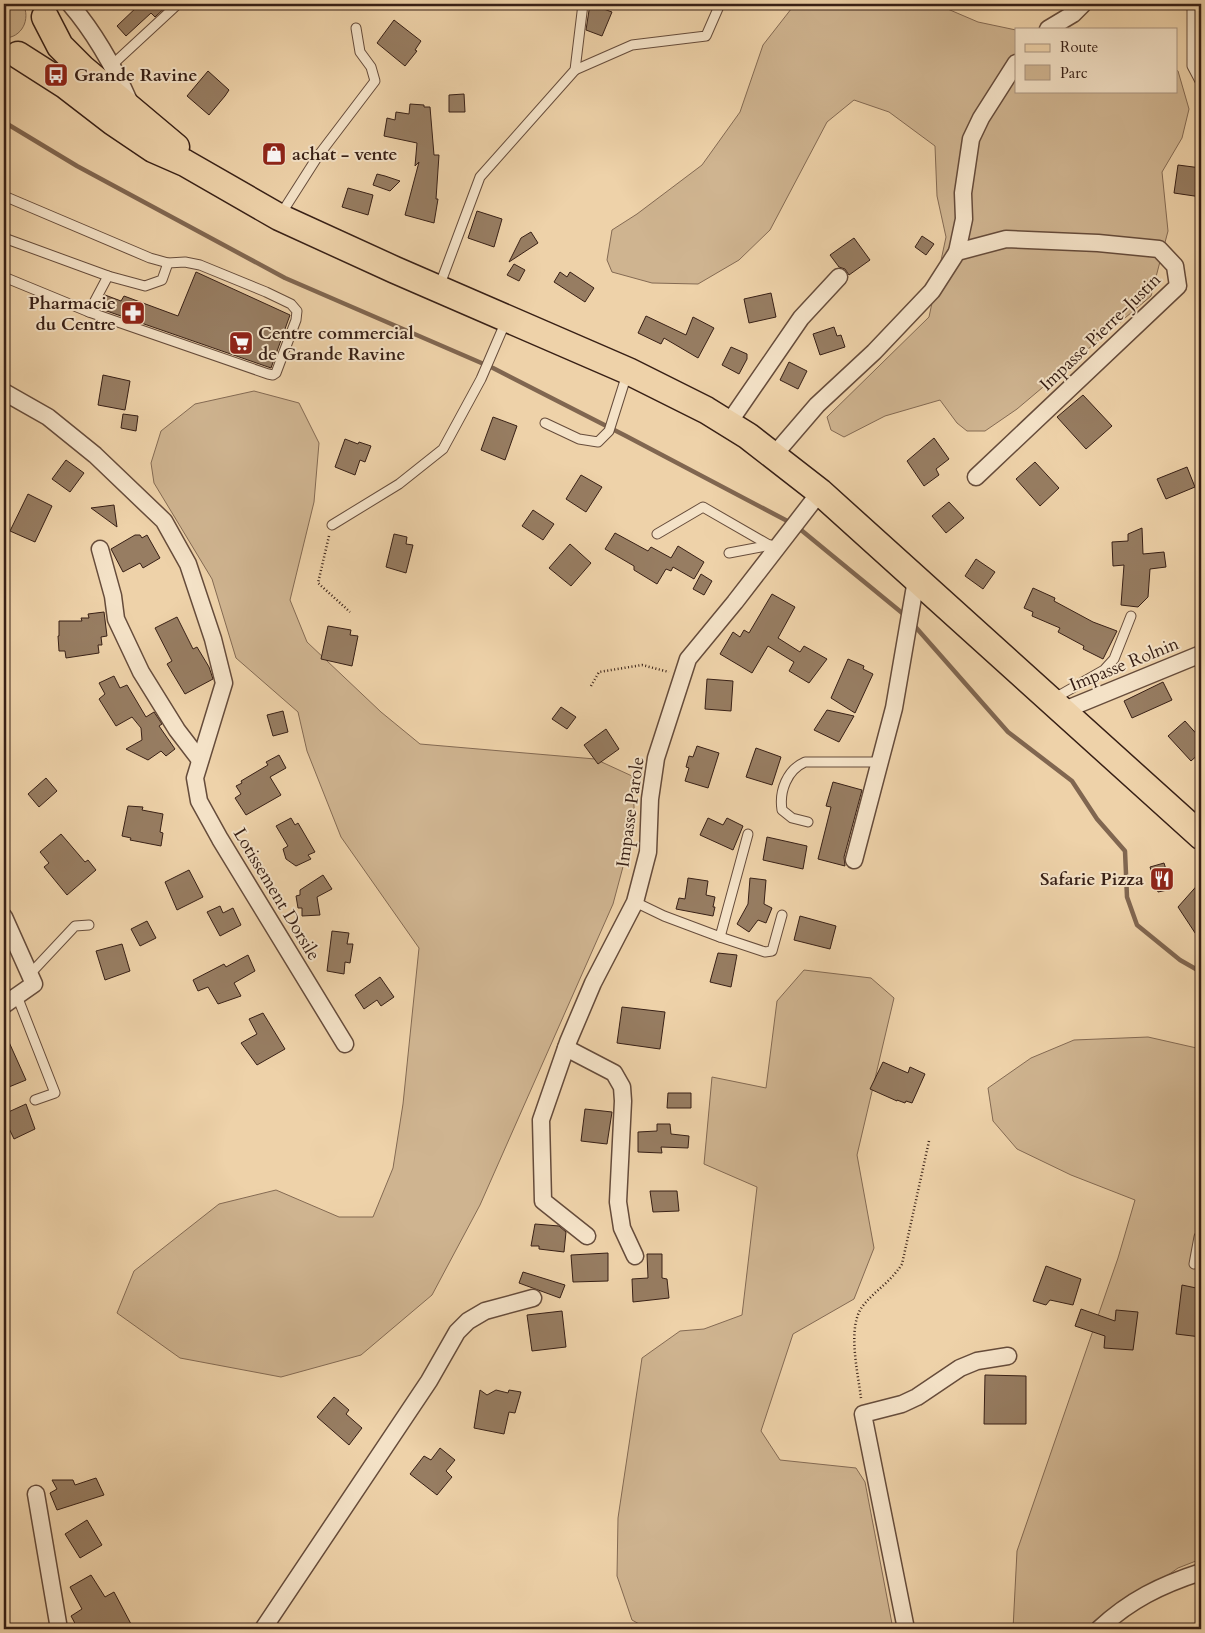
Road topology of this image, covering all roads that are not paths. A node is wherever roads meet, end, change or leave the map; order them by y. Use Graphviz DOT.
graph roads {
  1 [pos="70,4"];
  2 [pos="178,4"];
  3 [pos="583,4"];
  4 [pos="720,4"];
  5 [pos="1083,4"];
  6 [pos="1192,4"];
  7 [pos="44,10"];
  8 [pos="356,28"];
  9 [pos="1050,28"];
  10 [pos="11,56"];
  11 [pos="112,65"];
  12 [pos="1015,66"];
  13 [pos="575,70"];
  14 [pos="1201,83"];
  15 [pos="133,112"];
  16 [pos="185,163"];
  17 [pos="4,196"];
  18 [pos="280,217"];
  19 [pos="4,238"];
  20 [pos="957,252"];
  21 [pos="168,263"];
  22 [pos="108,276"];
  23 [pos="4,277"];
  24 [pos="839,277"];
  25 [pos="438,289"];
  26 [pos="89,312"];
  27 [pos="507,318"];
  28 [pos="628,370"];
  29 [pos="4,392"];
  30 [pos="545,423"];
  31 [pos="728,424"];
  32 [pos="774,455"];
  33 [pos="976,476"];
  34 [pos="820,492"];
  35 [pos="332,525"];
  36 [pos="657,534"];
  37 [pos="775,544"];
  38 [pos="100,549"];
  39 [pos="729,554"];
  40 [pos="916,580"];
  41 [pos="1131,616"];
  42 [pos="1201,654"];
  43 [pos="1056,706"];
  44 [pos="200,760"];
  45 [pos="880,762"];
  46 [pos="808,822"];
  47 [pos="748,834"];
  48 [pos="1201,836"];
  49 [pos="854,860"];
  50 [pos="635,902"];
  51 [pos="782,915"];
  52 [pos="4,917"];
  53 [pos="89,925"];
  54 [pos="720,937"];
  55 [pos="30,974"];
  56 [pos="10,1000"];
  57 [pos="345,1044"];
  58 [pos="566,1048"];
  59 [pos="35,1100"];
  60 [pos="587,1236"];
  61 [pos="1201,1237"];
  62 [pos="635,1256"];
  63 [pos="1194,1264"];
  64 [pos="533,1298"];
  65 [pos="1008,1356"];
  66 [pos="36,1494"];
  67 [pos="1201,1572"];
  68 [pos="59,1629"];
  69 [pos="263,1629"];
  70 [pos="906,1629"];
  71 [pos="1099,1629"];
  1 -- 11 [label="street"];
  2 -- 11 [label="lane"];
  3 -- 13 [label="lane"];
  4 -- 13 [label="lane"];
  5 -- 9 [label="street"];
  6 -- 14 [label="lane"];
  7 -- 10 [label="main road"];
  7 -- 15 [label="main road"];
  8 -- 18 [label="lane"];
  10 -- 16 [label="main road"];
  11 -- 15 [label="street"];
  12 -- 20 [label="street"];
  13 -- 25 [label="lane"];
  15 -- 16 [label="main road"];
  16 -- 18 [label="main road"];
  17 -- 21 [label="lane"];
  18 -- 25 [label="main road"];
  19 -- 22 [label="lane"];
  20 -- 32 [label="street"];
  20 -- 33 [label="street, Impasse Pierre-Justin"];
  21 -- 22 [label="lane"];
  21 -- 26 [label="lane"];
  22 -- 26 [label="lane"];
  23 -- 26 [label="lane"];
  24 -- 31 [label="street"];
  25 -- 27 [label="main road"];
  27 -- 28 [label="main road"];
  27 -- 35 [label="lane"];
  28 -- 30 [label="lane"];
  28 -- 31 [label="main road"];
  29 -- 44 [label="street, Lotissement Dorsile"];
  31 -- 32 [label="main road"];
  32 -- 34 [label="main road"];
  34 -- 37 [label="street, Impasse Parole"];
  34 -- 40 [label="main road"];
  36 -- 37 [label="lane"];
  37 -- 39 [label="lane"];
  37 -- 50 [label="street, Impasse Parole"];
  38 -- 44 [label="street"];
  40 -- 43 [label="main road"];
  40 -- 45 [label="street"];
  41 -- 43 [label="lane"];
  42 -- 43 [label="street, Impasse Rolnin"];
  43 -- 48 [label="main road"];
  44 -- 57 [label="street, Lotissement Dorsile"];
  45 -- 46 [label="lane"];
  45 -- 49 [label="street"];
  47 -- 54 [label="lane"];
  50 -- 54 [label="lane"];
  50 -- 58 [label="street, Impasse Parole"];
  51 -- 54 [label="lane"];
  52 -- 55 [label="street"];
  53 -- 55 [label="lane"];
  55 -- 56 [label="street"];
  56 -- 59 [label="lane"];
  58 -- 60 [label="street, Impasse Parole"];
  58 -- 62 [label="street"];
  61 -- 63 [label="lane"];
  64 -- 69 [label="street"];
  65 -- 70 [label="street"];
  66 -- 68 [label="street"];
  67 -- 71 [label="street"];
}
